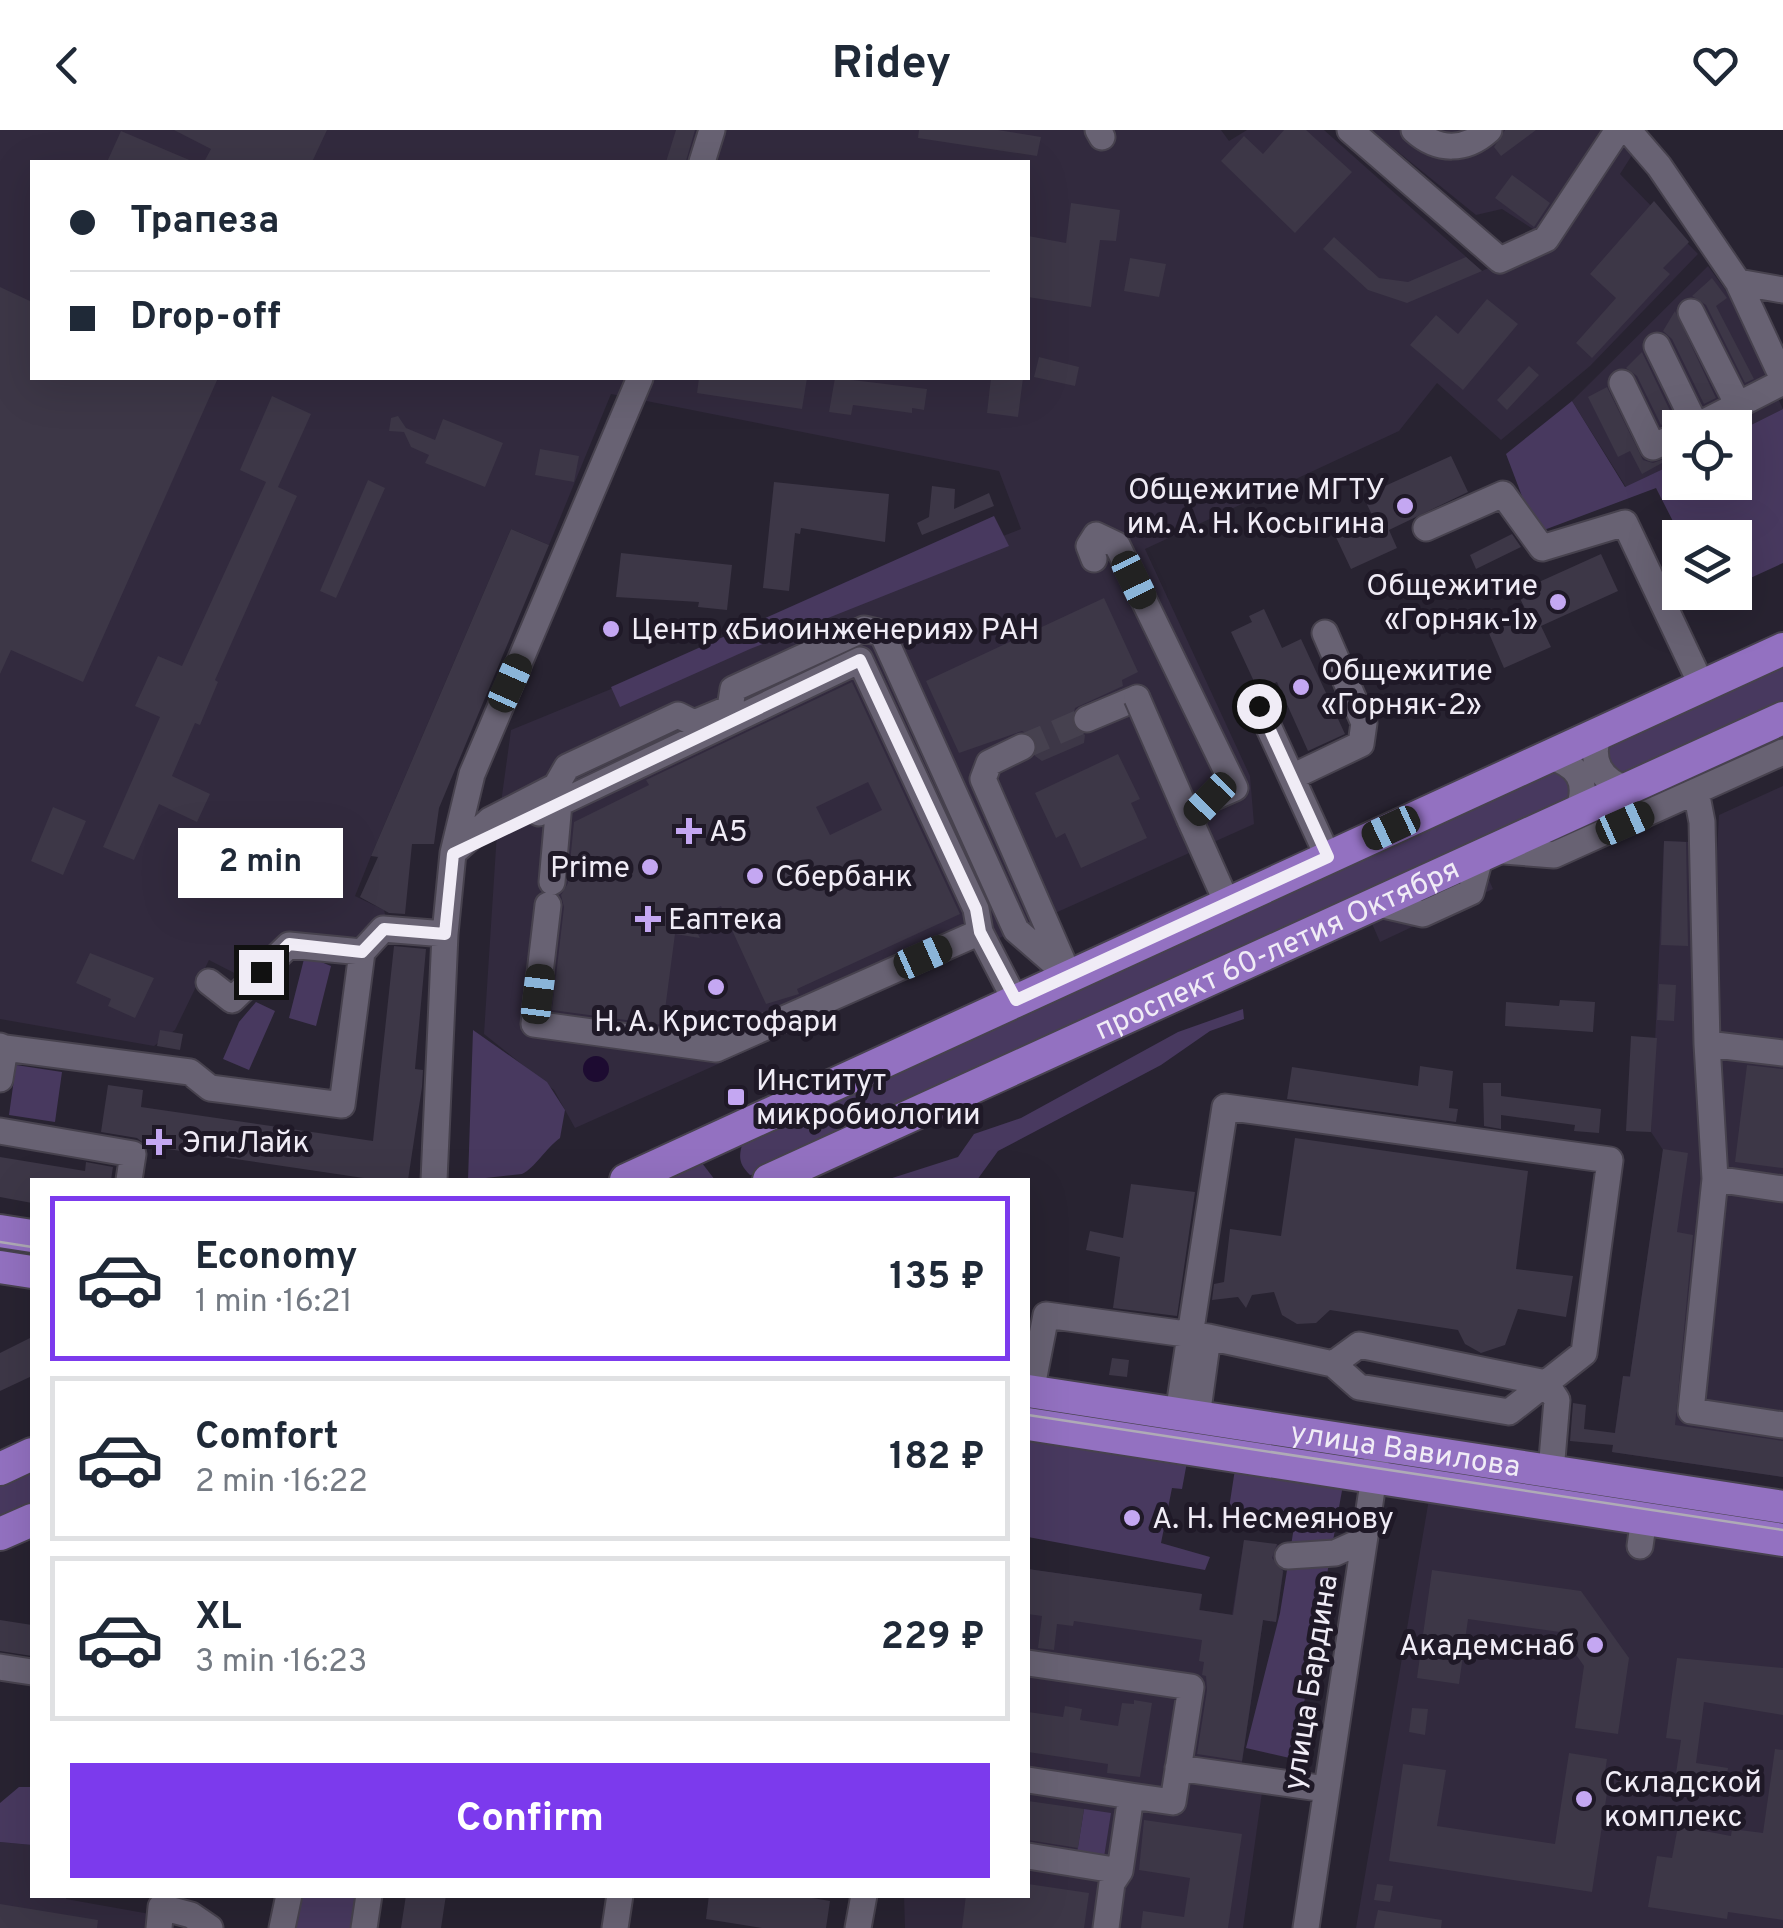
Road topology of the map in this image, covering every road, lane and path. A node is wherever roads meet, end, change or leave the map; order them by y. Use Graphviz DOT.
graph roads {
  1 [pos="712,130"];
  2 [pos="1350,130"];
  3 [pos="1414,130"];
  4 [pos="1489,130"];
  5 [pos="1618,130"];
  6 [pos="1628,130"];
  7 [pos="703,160"];
  8 [pos="1738,282"];
  9 [pos="1783,290"];
  10 [pos="1692,312"];
  11 [pos="1657,346"];
  12 [pos="639,380"];
  13 [pos="1783,381"];
  14 [pos="1622,383"];
  15 [pos="1738,405"];
  16 [pos="1682,410"];
  17 [pos="1728,410"];
  18 [pos="1662,443"];
  19 [pos="1426,528"];
  20 [pos="1094,559"];
  21 [pos="1326,633"];
  22 [pos="1783,649"];
  23 [pos="1702,686"];
  24 [pos="1259,706"];
  25 [pos="1783,718"];
  26 [pos="1088,719"];
  27 [pos="1599,733"];
  28 [pos="1022,747"];
  29 [pos="1783,752"];
  30 [pos="1548,757"];
  31 [pos="1292,777"];
  32 [pos="1627,789"];
  33 [pos="1696,791"];
  34 [pos="559,803"];
  35 [pos="1578,810"];
  36 [pos="1190,820"];
  37 [pos="1486,852"];
  38 [pos="453,854"];
  39 [pos="1328,857"];
  40 [pos="1228,903"];
  41 [pos="978,920"];
  42 [pos="445,934"];
  43 [pos="362,952"];
  44 [pos="1069,976"];
  45 [pos="209,982"];
  46 [pos="1016,1000"];
  47 [pos="1706,1044"];
  48 [pos="3,1047"];
  49 [pos="1783,1052"];
  50 [pos="0,1079"];
  51 [pos="0,1132"];
  52 [pos="128,1178"];
  53 [pos="434,1178"];
  54 [pos="630,1178"];
  55 [pos="772,1178"];
  56 [pos="1715,1179"];
  57 [pos="1783,1189"];
  58 [pos="0,1231"];
  59 [pos="30,1236"];
  60 [pos="0,1267"];
  61 [pos="30,1272"];
  62 [pos="1199,1336"];
  63 [pos="1333,1364"];
  64 [pos="1546,1383"];
  65 [pos="1030,1398"];
  66 [pos="1030,1403"];
  67 [pos="1030,1403"];
  68 [pos="1188,1416"];
  69 [pos="1783,1425"];
  70 [pos="30,1455"];
  71 [pos="1376,1461"];
  72 [pos="0,1469"];
  73 [pos="1551,1471"];
  74 [pos="1783,1506"];
  75 [pos="30,1521"];
  76 [pos="0,1534"];
  77 [pos="1364,1540"];
  78 [pos="1783,1540"];
  79 [pos="1288,1556"];
  80 [pos="1030,1664"];
  81 [pos="0,1667"];
  82 [pos="30,1672"];
  83 [pos="1178,1768"];
  84 [pos="1030,1780"];
  85 [pos="1326,1789"];
  86 [pos="1131,1796"];
  87 [pos="1030,1856"];
  88 [pos="1120,1870"];
  89 [pos="287,1898"];
  90 [pos="369,1898"];
  91 [pos="620,1898"];
  92 [pos="863,1898"];
  93 [pos="159,1928"];
  94 [pos="210,1928"];
  95 [pos="282,1928"];
  96 [pos="364,1928"];
  97 [pos="615,1928"];
  98 [pos="858,1928"];
  99 [pos="1106,1928"];
  100 [pos="1306,1928"];
  1 -- 7 [label="street"];
  2 -- 5 [label="street"];
  3 -- 4 [label="street"];
  6 -- 8 [label="street"];
  8 -- 9 [label="street"];
  8 -- 13 [label="street"];
  10 -- 15 [label="street"];
  11 -- 16 [label="street"];
  12 -- 38 [label="street"];
  13 -- 15 [label="street"];
  14 -- 18 [label="street"];
  15 -- 17 [label="street"];
  19 -- 23 [label="street"];
  20 -- 36 [label="street"];
  21 -- 31 [label="street"];
  22 -- 23 [label="main road, проспект 60-летия Октября"];
  23 -- 27 [label="main road, проспект 60-летия Октября"];
  24 -- 31 [label="street"];
  25 -- 32 [label="main road, проспект 60-летия Октября"];
  26 -- 36 [label="street, bridge"];
  27 -- 30 [label="main road, проспект 60-летия Октября"];
  27 -- 32 [label="street"];
  28 -- 44 [label="street"];
  29 -- 33 [label="street"];
  30 -- 35 [label="street"];
  30 -- 39 [label="main road, проспект 60-летия Октября"];
  31 -- 39 [label="street"];
  32 -- 35 [label="main road, проспект 60-летия Октября"];
  33 -- 37 [label="street"];
  33 -- 47 [label="street"];
  34 -- 38 [label="street"];
  34 -- 41 [label="street"];
  34 -- 41 [label="street"];
  35 -- 37 [label="main road, проспект 60-летия Октября"];
  36 -- 40 [label="street"];
  37 -- 55 [label="main road, проспект 60-летия Октября"];
  38 -- 42 [label="street"];
  38 -- 44 [label="street"];
  39 -- 40 [label="main road, проспект 60-летия Октября"];
  40 -- 44 [label="main road, проспект 60-летия Октября"];
  41 -- 46 [label="street"];
  42 -- 43 [label="street"];
  42 -- 53 [label="street"];
  43 -- 45 [label="street"];
  43 -- 48 [label="street"];
  44 -- 46 [label="main road, проспект 60-летия Октября"];
  46 -- 54 [label="main road, проспект 60-летия Октября"];
  47 -- 49 [label="street"];
  47 -- 56 [label="street"];
  48 -- 50 [label="street"];
  51 -- 52 [label="street"];
  56 -- 57 [label="street"];
  56 -- 69 [label="street"];
  58 -- 59 [label="main road"];
  60 -- 61 [label="main road"];
  62 -- 63 [label="street"];
  62 -- 64 [label="street"];
  62 -- 65 [label="street"];
  62 -- 68 [label="street"];
  63 -- 64 [label="street"];
  63 -- 64 [label="street"];
  64 -- 73 [label="street"];
  66 -- 68 [label="main road, улица Вавилова"];
  67 -- 71 [label="main road, улица Вавилова"];
  68 -- 71 [label="main road, улица Вавилова"];
  70 -- 72 [label="main road"];
  71 -- 73 [label="main road, улица Вавилова"];
  71 -- 77 [label="street, улица Бардина"];
  71 -- 78 [label="main road, улица Вавилова"];
  73 -- 74 [label="main road, улица Вавилова"];
  75 -- 76 [label="main road"];
  77 -- 79 [label="street"];
  77 -- 85 [label="street, улица Бардина"];
  80 -- 83 [label="street"];
  81 -- 82 [label="street"];
  83 -- 85 [label="street"];
  83 -- 86 [label="street"];
  84 -- 86 [label="street"];
  85 -- 100 [label="street, улица Бардина"];
  86 -- 88 [label="street"];
  87 -- 88 [label="street"];
  88 -- 99 [label="street"];
  89 -- 95 [label="street"];
  90 -- 96 [label="street"];
  91 -- 97 [label="street"];
  92 -- 98 [label="street"];
  93 -- 94 [label="street"];
}
